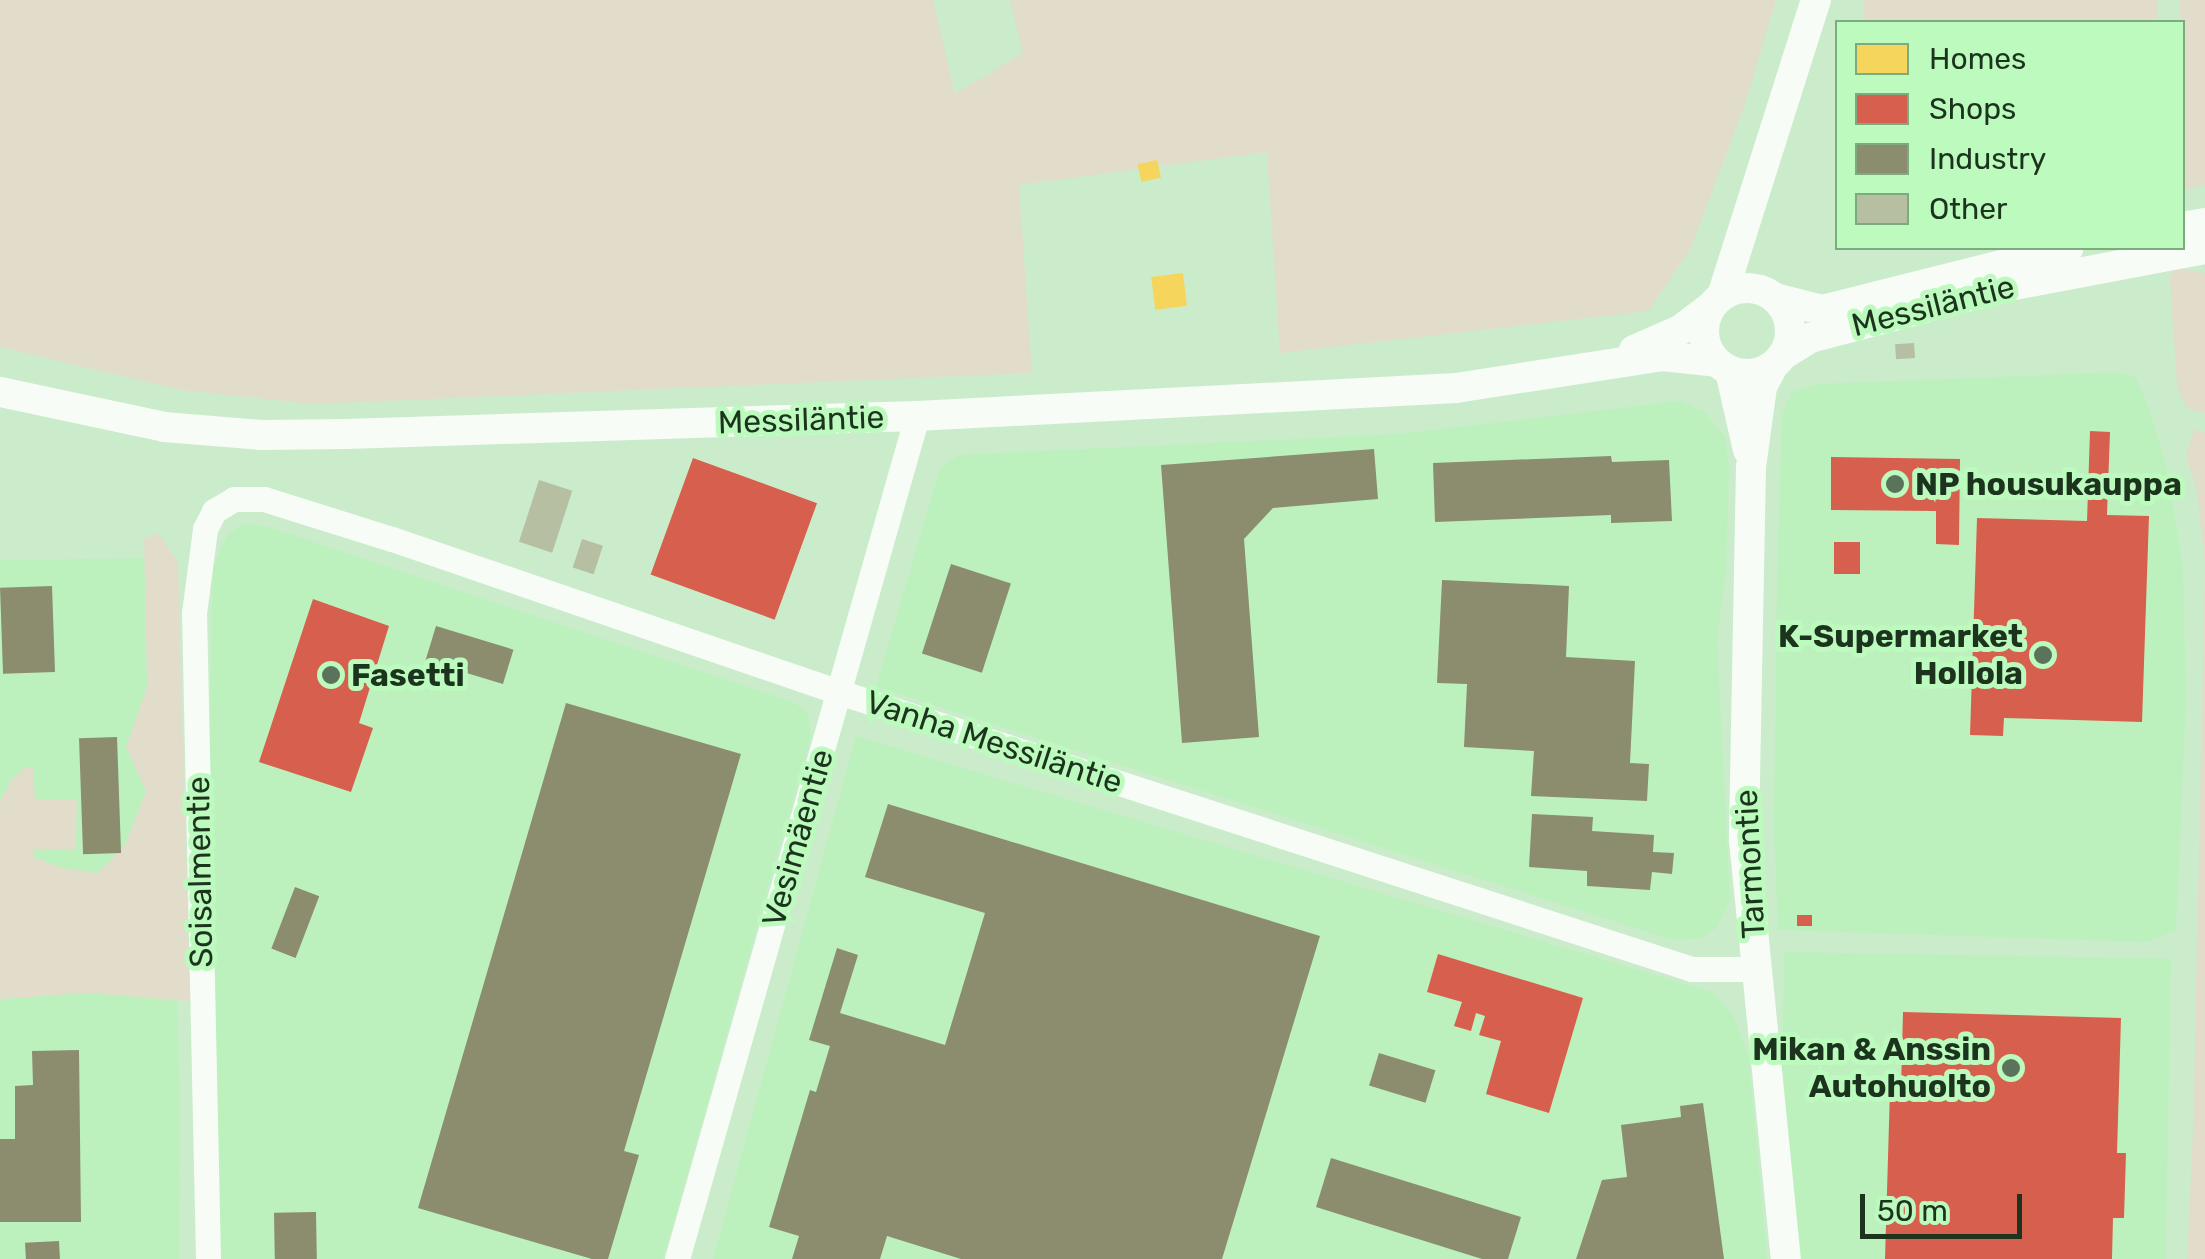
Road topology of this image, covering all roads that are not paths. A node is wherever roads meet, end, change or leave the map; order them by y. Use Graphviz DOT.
graph roads {
  1 [pos="1816,0"];
  2 [pos="1764,172"];
  3 [pos="2205,249"];
  4 [pos="2060,250"];
  5 [pos="1769,295"];
  6 [pos="1716,302"];
  7 [pos="1778,360"];
  8 [pos="1603,364"];
  9 [pos="1723,366"];
  10 [pos="0,392"];
  11 [pos="916,416"];
  12 [pos="1752,468"];
  13 [pos="234,499"];
  14 [pos="839,692"];
  15 [pos="1757,969"];
  16 [pos="208,1259"];
  17 [pos="678,1259"];
  18 [pos="1786,1259"];
  1 -- 2 [label="street"];
  2 -- 5 [label="street"];
  2 -- 6 [label="street"];
  3 -- 7 [label="street, Messiläntie"];
  4 -- 5 [label="street, Messiläntie"];
  5 -- 6 [label="street"];
  5 -- 7 [label="street"];
  6 -- 8 [label="street, Messiläntie"];
  6 -- 9 [label="street"];
  7 -- 9 [label="street"];
  7 -- 12 [label="street, Tarmontie"];
  8 -- 9 [label="street, Messiläntie"];
  8 -- 11 [label="street, Messiläntie"];
  9 -- 12 [label="street, Tarmontie"];
  10 -- 11 [label="street, Messiläntie"];
  11 -- 14 [label="street, Vesimäentie"];
  12 -- 15 [label="street, Tarmontie"];
  13 -- 14 [label="street, Vanha Messiläntie"];
  13 -- 16 [label="street, Soisalmentie"];
  14 -- 15 [label="street, Vanha Messiläntie"];
  14 -- 17 [label="street, Vesimäentie"];
  15 -- 18 [label="street, Tarmontie"];
}
